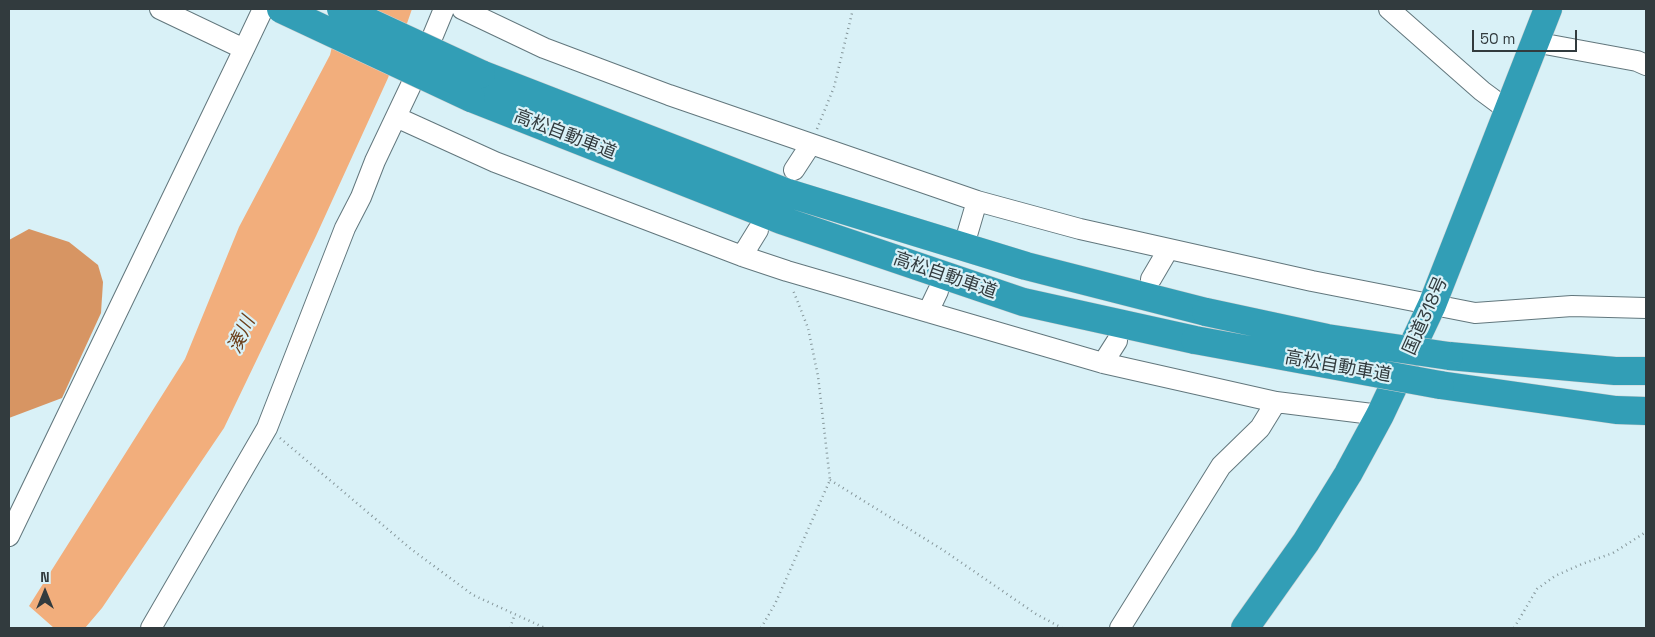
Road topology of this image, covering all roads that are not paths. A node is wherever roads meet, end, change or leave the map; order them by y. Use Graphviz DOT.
graph roads {
  1 [pos="160,9"];
  2 [pos="263,9"];
  3 [pos="280,9"];
  4 [pos="341,9"];
  5 [pos="444,9"];
  6 [pos="462,9"];
  7 [pos="1389,9"];
  8 [pos="1548,9"];
  9 [pos="1534,42"];
  10 [pos="244,49"];
  11 [pos="1646,65"];
  12 [pos="476,86"];
  13 [pos="1509,111"];
  14 [pos="396,117"];
  15 [pos="811,144"];
  16 [pos="794,170"];
  17 [pos="978,201"];
  18 [pos="758,230"];
  19 [pos="966,235"];
  20 [pos="1168,250"];
  21 [pos="742,256"];
  22 [pos="1151,278"];
  23 [pos="938,291"];
  24 [pos="1432,305"];
  25 [pos="1646,308"];
  26 [pos="928,312"];
  27 [pos="1117,341"];
  28 [pos="1103,363"];
  29 [pos="1646,370"];
  30 [pos="1276,402"];
  31 [pos="1646,411"];
  32 [pos="1380,415"];
  33 [pos="9,536"];
  34 [pos="151,628"];
  35 [pos="1120,628"];
  36 [pos="1245,628"];
  1 -- 10 [label="street"];
  2 -- 10 [label="street"];
  3 -- 12 [label="highway, 高松自動車道, bridge"];
  4 -- 12 [label="highway, 高松自動車道, bridge"];
  5 -- 14 [label="street"];
  6 -- 15 [label="street"];
  7 -- 13 [label="street"];
  8 -- 9 [label="highway, 国道318号"];
  9 -- 11 [label="street"];
  9 -- 13 [label="highway, 国道318号"];
  10 -- 33 [label="street"];
  12 -- 29 [label="highway, 高松自動車道, bridge"];
  12 -- 31 [label="highway, 高松自動車道, bridge"];
  13 -- 24 [label="highway, 国道318号"];
  14 -- 21 [label="street"];
  14 -- 34 [label="street"];
  15 -- 16 [label="street"];
  15 -- 17 [label="street"];
  17 -- 19 [label="street"];
  17 -- 20 [label="street"];
  18 -- 21 [label="street"];
  20 -- 22 [label="street"];
  20 -- 24 [label="street"];
  21 -- 26 [label="street"];
  23 -- 26 [label="street"];
  24 -- 25 [label="street"];
  24 -- 32 [label="highway, 国道318号"];
  26 -- 28 [label="street"];
  27 -- 28 [label="street"];
  28 -- 30 [label="street"];
  30 -- 32 [label="street"];
  30 -- 35 [label="street"];
  32 -- 36 [label="highway, 国道318号"];
}
